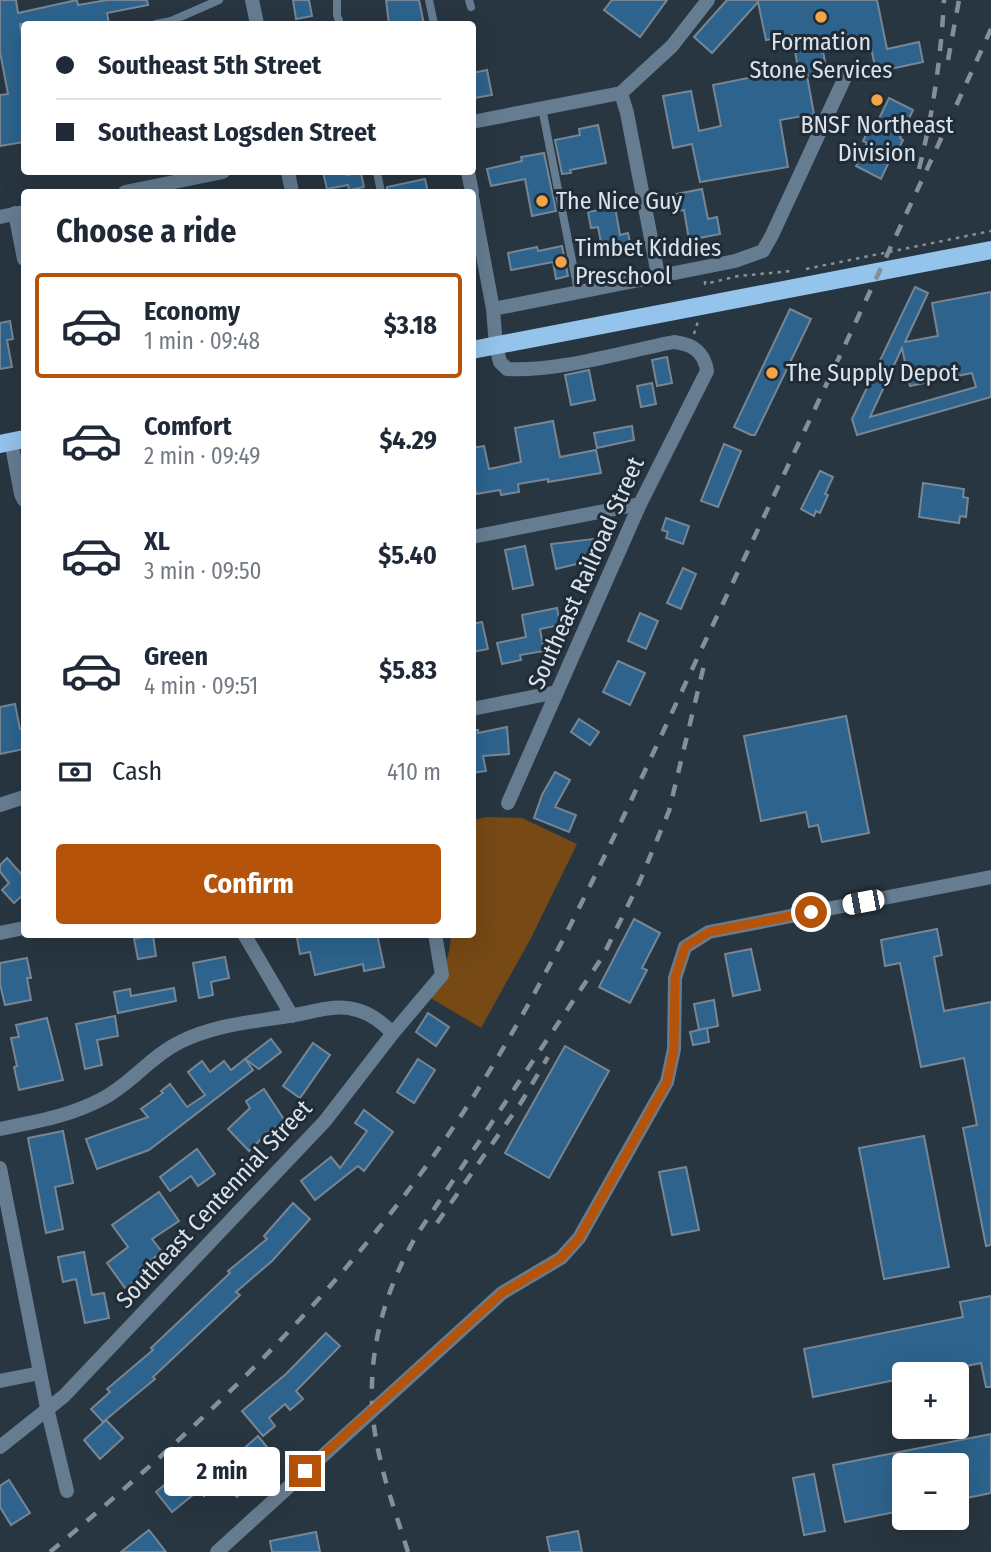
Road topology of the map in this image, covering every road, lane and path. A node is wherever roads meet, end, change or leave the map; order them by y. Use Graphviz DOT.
graph roads {
  1 [pos="219,0"];
  2 [pos="252,0"];
  3 [pos="337,0"];
  4 [pos="429,0"];
  5 [pos="708,0"];
  6 [pos="173,21"];
  7 [pos="256,21"];
  8 [pos="339,21"];
  9 [pos="433,21"];
  10 [pos="846,73"];
  11 [pos="621,93"];
  12 [pos="542,108"];
  13 [pos="476,121"];
  14 [pos="192,175"];
  15 [pos="171,177"];
  16 [pos="134,189"];
  17 [pos="20,213"];
  18 [pos="0,216"];
  19 [pos="476,217"];
  20 [pos="991,231"];
  21 [pos="991,250"];
  22 [pos="702,267"];
  23 [pos="658,275"];
  24 [pos="578,291"];
  25 [pos="702,306"];
  26 [pos="493,309"];
  27 [pos="689,343"];
  28 [pos="496,345"];
  29 [pos="476,349"];
  30 [pos="12,441"];
  31 [pos="21,494"];
  32 [pos="640,504"];
  33 [pos="476,536"];
  34 [pos="557,692"];
  35 [pos="476,708"];
  36 [pos="21,798"];
  37 [pos="508,803"];
  38 [pos="0,805"];
  39 [pos="991,877"];
  40 [pos="21,929"];
  41 [pos="0,933"];
  42 [pos="246,938"];
  43 [pos="436,938"];
  44 [pos="292,1016"];
  45 [pos="393,1033"];
  46 [pos="0,1129"];
  47 [pos="0,1168"];
  48 [pos="5,1216"];
  49 [pos="40,1373"];
  50 [pos="0,1381"];
  51 [pos="47,1408"];
  52 [pos="0,1447"];
  53 [pos="67,1491"];
  54 [pos="217,1552"];
  1 -- 6 [label="lane"];
  2 -- 7 [label="street"];
  3 -- 8 [label="lane"];
  4 -- 9 [label="lane"];
  5 -- 11 [label="street"];
  10 -- 22 [label="street"];
  11 -- 12 [label="street"];
  11 -- 23 [label="street"];
  12 -- 13 [label="street"];
  12 -- 24 [label="lane"];
  14 -- 15 [label="street"];
  15 -- 16 [label="street"];
  17 -- 18 [label="street"];
  19 -- 26 [label="street"];
  20 -- 22 [label="path"];
  21 -- 25 [label="main road"];
  22 -- 23 [label="street"];
  23 -- 24 [label="street"];
  24 -- 26 [label="street"];
  25 -- 27 [label="path"];
  25 -- 28 [label="main road"];
  26 -- 28 [label="street"];
  27 -- 28 [label="street"];
  27 -- 32 [label="street, Southeast Railroad Street"];
  28 -- 29 [label="main road"];
  30 -- 31 [label="street"];
  32 -- 33 [label="street"];
  32 -- 34 [label="street, Southeast Railroad Street"];
  34 -- 35 [label="street"];
  34 -- 37 [label="street, Southeast Railroad Street"];
  36 -- 38 [label="street"];
  39 -- 54 [label="street"];
  40 -- 41 [label="street"];
  42 -- 44 [label="street"];
  43 -- 45 [label="street, Southeast Centennial Street"];
  44 -- 45 [label="street"];
  44 -- 46 [label="street"];
  45 -- 51 [label="street, Southeast Centennial Street"];
  47 -- 48 [label="street"];
  48 -- 49 [label="street"];
  49 -- 50 [label="street"];
  49 -- 51 [label="street"];
  51 -- 52 [label="street, Southeast Centennial Street"];
  51 -- 53 [label="street"];
}
